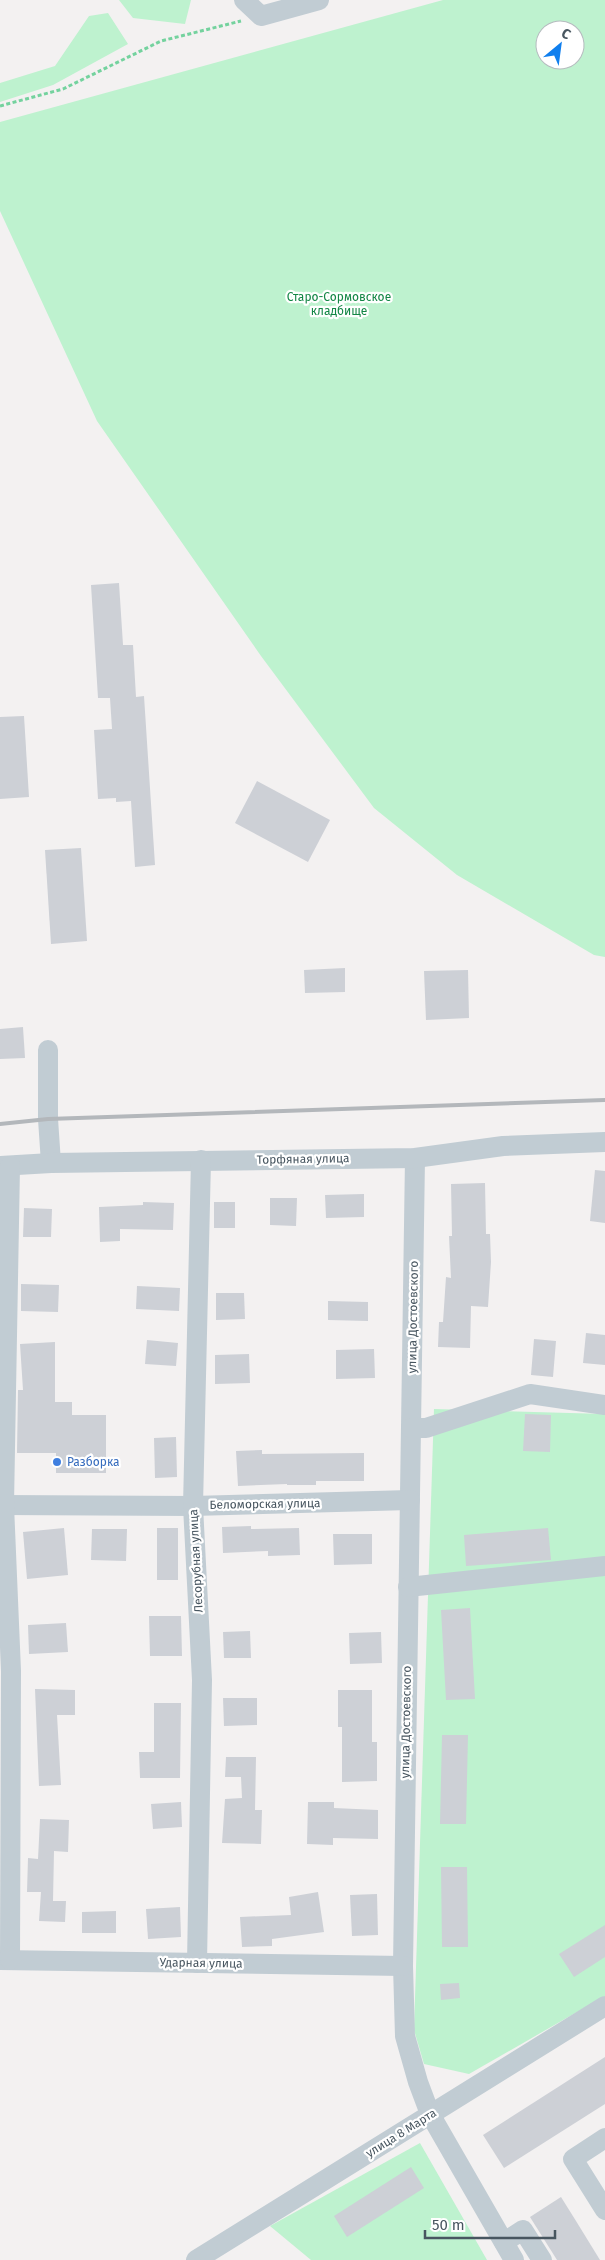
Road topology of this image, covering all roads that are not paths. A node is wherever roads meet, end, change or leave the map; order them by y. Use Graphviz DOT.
graph roads {
  1 [pos="244,0"];
  2 [pos="319,0"];
  3 [pos="48,1050"];
  4 [pos="605,1142"];
  5 [pos="415,1158"];
  6 [pos="201,1160"];
  7 [pos="51,1163"];
  8 [pos="5,1166"];
  9 [pos="605,1405"];
  10 [pos="411,1428"];
  11 [pos="410,1500"];
  12 [pos="2,1505"];
  13 [pos="194,1506"];
  14 [pos="605,1566"];
  15 [pos="408,1587"];
  16 [pos="5,1960"];
  17 [pos="198,1963"];
  18 [pos="403,1966"];
  19 [pos="605,2006"];
  20 [pos="430,2114"];
  21 [pos="605,2138"];
  22 [pos="605,2210"];
  23 [pos="504,2242"];
  24 [pos="203,2258"];
  25 [pos="514,2260"];
  26 [pos="542,2260"];
  1 -- 2 [label="street"];
  3 -- 7 [label="street"];
  4 -- 5 [label="street, Торфяная улица"];
  5 -- 6 [label="street, Торфяная улица"];
  5 -- 10 [label="street, улица Достоевского"];
  6 -- 7 [label="street, Торфяная улица"];
  6 -- 13 [label="street, Лесорубная улица"];
  7 -- 8 [label="street, Торфяная улица"];
  8 -- 12 [label="street"];
  9 -- 10 [label="street"];
  10 -- 11 [label="street, улица Достоевского"];
  11 -- 13 [label="street, Беломорская улица"];
  11 -- 15 [label="street, улица Достоевского"];
  12 -- 13 [label="street, Беломорская улица"];
  12 -- 16 [label="street"];
  13 -- 17 [label="street, Лесорубная улица"];
  14 -- 15 [label="street"];
  15 -- 18 [label="street, улица Достоевского"];
  16 -- 17 [label="street, Ударная улица"];
  17 -- 18 [label="street, Ударная улица"];
  18 -- 20 [label="street, улица Достоевского"];
  19 -- 20 [label="street, улица 8 Марта"];
  20 -- 23 [label="street, улица Достоевского"];
  20 -- 24 [label="street, улица 8 Марта"];
  21 -- 22 [label="street"];
  23 -- 25 [label="street, улица Достоевского"];
  23 -- 26 [label="street"];
}
